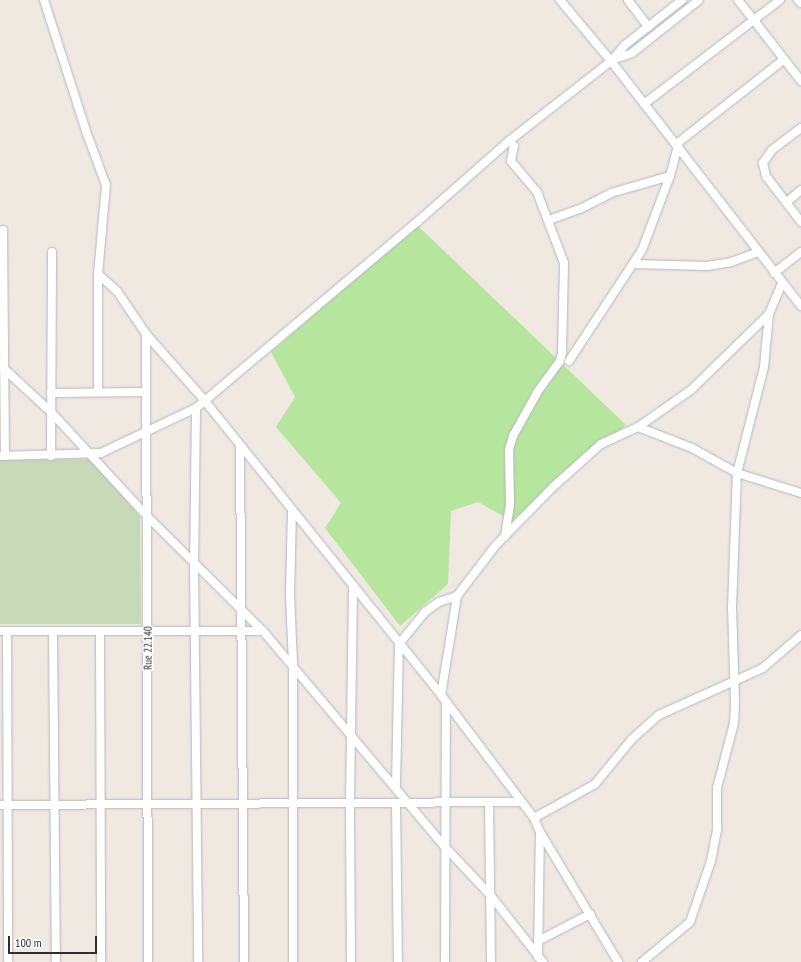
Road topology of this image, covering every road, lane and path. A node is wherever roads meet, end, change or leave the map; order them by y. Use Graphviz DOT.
graph roads {
  1 [pos="44,0"];
  2 [pos="560,0"];
  3 [pos="628,0"];
  4 [pos="682,0"];
  5 [pos="699,0"];
  6 [pos="738,0"];
  7 [pos="780,0"];
  8 [pos="798,0"];
  9 [pos="801,3"];
  10 [pos="753,20"];
  11 [pos="648,27"];
  12 [pos="611,61"];
  13 [pos="782,61"];
  14 [pos="801,82"];
  15 [pos="644,104"];
  16 [pos="801,128"];
  17 [pos="509,141"];
  18 [pos="676,147"];
  19 [pos="670,176"];
  20 [pos="801,190"];
  21 [pos="787,202"];
  22 [pos="549,220"];
  23 [pos="801,222"];
  24 [pos="3,230"];
  25 [pos="52,252"];
  26 [pos="758,252"];
  27 [pos="801,252"];
  28 [pos="634,264"];
  29 [pos="774,273"];
  30 [pos="98,274"];
  31 [pos="782,284"];
  32 [pos="801,306"];
  33 [pos="769,314"];
  34 [pos="146,334"];
  35 [pos="569,361"];
  36 [pos="2,367"];
  37 [pos="98,392"];
  38 [pos="146,392"];
  39 [pos="51,393"];
  40 [pos="205,401"];
  41 [pos="196,408"];
  42 [pos="51,412"];
  43 [pos="638,427"];
  44 [pos="146,433"];
  45 [pos="240,447"];
  46 [pos="93,454"];
  47 [pos="2,456"];
  48 [pos="51,456"];
  49 [pos="737,473"];
  50 [pos="801,493"];
  51 [pos="292,511"];
  52 [pos="147,516"];
  53 [pos="505,536"];
  54 [pos="194,561"];
  55 [pos="353,588"];
  56 [pos="457,596"];
  57 [pos="241,608"];
  58 [pos="196,629"];
  59 [pos="148,630"];
  60 [pos="242,630"];
  61 [pos="3,631"];
  62 [pos="53,631"];
  63 [pos="100,631"];
  64 [pos="263,631"];
  65 [pos="801,635"];
  66 [pos="400,644"];
  67 [pos="294,665"];
  68 [pos="734,682"];
  69 [pos="444,699"];
  70 [pos="350,735"];
  71 [pos="396,785"];
  72 [pos="444,802"];
  73 [pos="489,802"];
  74 [pos="520,802"];
  75 [pos="292,803"];
  76 [pos="350,803"];
  77 [pos="396,803"];
  78 [pos="411,803"];
  79 [pos="242,804"];
  80 [pos="3,805"];
  81 [pos="54,805"];
  82 [pos="99,805"];
  83 [pos="147,805"];
  84 [pos="196,805"];
  85 [pos="534,818"];
  86 [pos="540,832"];
  87 [pos="446,848"];
  88 [pos="491,896"];
  89 [pos="590,914"];
  90 [pos="538,941"];
  91 [pos="540,960"];
  92 [pos="8,962"];
  93 [pos="56,962"];
  94 [pos="101,962"];
  95 [pos="148,962"];
  96 [pos="198,962"];
  97 [pos="244,962"];
  98 [pos="294,962"];
  99 [pos="351,962"];
  100 [pos="398,962"];
  101 [pos="445,962"];
  102 [pos="491,962"];
  103 [pos="618,962"];
  104 [pos="642,962"];
  1 -- 30 [label="street"];
  2 -- 12 [label="street"];
  3 -- 11 [label="street"];
  4 -- 11 [label="street"];
  5 -- 12 [label="street"];
  6 -- 10 [label="street"];
  7 -- 10 [label="street"];
  8 -- 9 [label="street"];
  10 -- 13 [label="street"];
  10 -- 15 [label="street"];
  11 -- 12 [label="street"];
  12 -- 15 [label="street"];
  12 -- 17 [label="street"];
  13 -- 14 [label="street"];
  13 -- 18 [label="street"];
  15 -- 18 [label="street"];
  16 -- 21 [label="street"];
  17 -- 22 [label="street"];
  17 -- 40 [label="street"];
  18 -- 19 [label="street"];
  18 -- 26 [label="street"];
  19 -- 22 [label="street"];
  19 -- 28 [label="street"];
  20 -- 21 [label="street"];
  21 -- 23 [label="street"];
  22 -- 53 [label="street"];
  24 -- 36 [label="street"];
  25 -- 39 [label="street"];
  26 -- 28 [label="street"];
  26 -- 29 [label="street"];
  27 -- 29 [label="street"];
  28 -- 35 [label="street"];
  29 -- 31 [label="street"];
  30 -- 34 [label="street"];
  30 -- 37 [label="street"];
  31 -- 32 [label="street"];
  31 -- 33 [label="street"];
  33 -- 43 [label="street"];
  33 -- 49 [label="street"];
  34 -- 38 [label="street, Rue 22.140"];
  34 -- 40 [label="street"];
  36 -- 42 [label="street"];
  36 -- 47 [label="street"];
  37 -- 38 [label="street"];
  37 -- 39 [label="street"];
  38 -- 44 [label="street, Rue 22.140"];
  39 -- 42 [label="street"];
  40 -- 41 [label="street"];
  40 -- 45 [label="street"];
  41 -- 44 [label="street"];
  41 -- 54 [label="street"];
  42 -- 46 [label="street"];
  42 -- 48 [label="street"];
  43 -- 49 [label="street"];
  43 -- 53 [label="street"];
  44 -- 46 [label="street"];
  44 -- 52 [label="street, Rue 22.140"];
  45 -- 51 [label="street"];
  45 -- 57 [label="street"];
  46 -- 48 [label="street"];
  46 -- 52 [label="street"];
  47 -- 48 [label="street"];
  49 -- 50 [label="street"];
  49 -- 68 [label="street"];
  51 -- 55 [label="street"];
  51 -- 67 [label="street"];
  52 -- 54 [label="street"];
  52 -- 59 [label="street, Rue 22.140"];
  53 -- 56 [label="street"];
  54 -- 57 [label="street"];
  54 -- 58 [label="street"];
  55 -- 66 [label="street"];
  55 -- 70 [label="street"];
  56 -- 66 [label="street"];
  56 -- 69 [label="street"];
  57 -- 60 [label="street"];
  57 -- 64 [label="street"];
  58 -- 59 [label="street"];
  58 -- 60 [label="street"];
  58 -- 84 [label="street"];
  59 -- 63 [label="street"];
  59 -- 83 [label="street, Rue 22.140"];
  60 -- 64 [label="street"];
  60 -- 79 [label="street"];
  61 -- 62 [label="street"];
  61 -- 80 [label="street"];
  62 -- 63 [label="street"];
  62 -- 81 [label="street"];
  63 -- 82 [label="street"];
  64 -- 67 [label="street"];
  65 -- 68 [label="street"];
  66 -- 69 [label="street"];
  66 -- 71 [label="street"];
  67 -- 70 [label="street"];
  67 -- 75 [label="street"];
  68 -- 85 [label="street"];
  68 -- 104 [label="street"];
  69 -- 72 [label="street"];
  69 -- 74 [label="street"];
  70 -- 71 [label="street"];
  70 -- 76 [label="street"];
  71 -- 78 [label="street"];
  72 -- 73 [label="street"];
  72 -- 78 [label="street"];
  72 -- 87 [label="street"];
  73 -- 74 [label="street"];
  73 -- 88 [label="street"];
  74 -- 85 [label="street"];
  75 -- 76 [label="street"];
  75 -- 79 [label="street"];
  75 -- 98 [label="street"];
  76 -- 77 [label="street"];
  76 -- 99 [label="street"];
  77 -- 78 [label="street"];
  77 -- 100 [label="street"];
  78 -- 87 [label="street"];
  79 -- 84 [label="street"];
  79 -- 97 [label="street"];
  80 -- 81 [label="street"];
  80 -- 92 [label="street"];
  81 -- 82 [label="street"];
  81 -- 93 [label="street"];
  82 -- 83 [label="street"];
  82 -- 94 [label="street"];
  83 -- 84 [label="street"];
  83 -- 95 [label="street, Rue 22.140"];
  84 -- 96 [label="street"];
  85 -- 86 [label="street"];
  86 -- 89 [label="street"];
  86 -- 90 [label="street"];
  87 -- 88 [label="street"];
  87 -- 101 [label="street"];
  88 -- 91 [label="street"];
  88 -- 102 [label="street"];
  89 -- 90 [label="street"];
  89 -- 103 [label="street"];
  90 -- 91 [label="street"];
}
